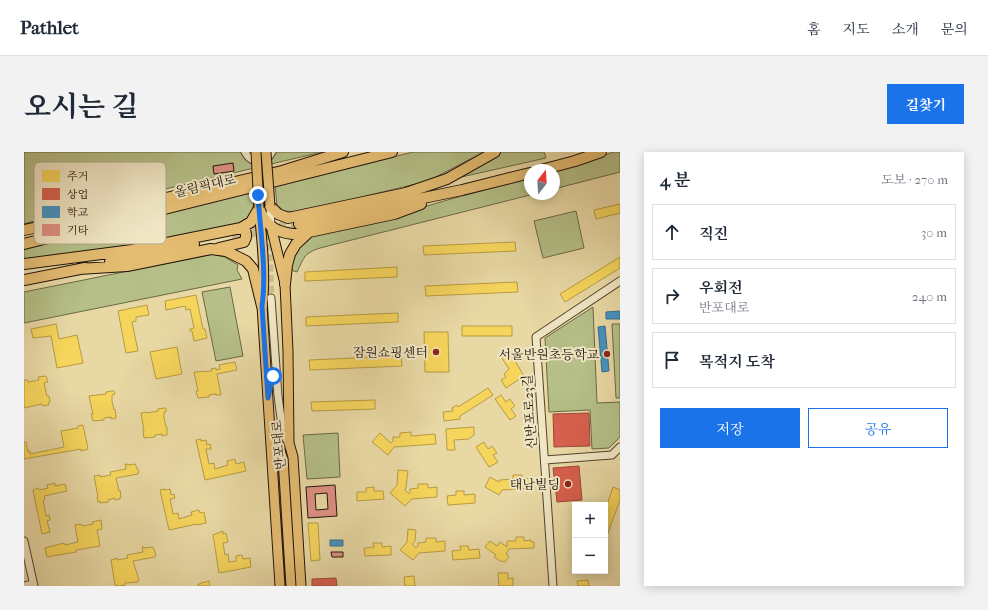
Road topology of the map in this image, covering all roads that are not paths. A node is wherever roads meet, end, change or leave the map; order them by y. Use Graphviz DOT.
graph roads {
  1 [pos="246,152"];
  2 [pos="256,152"];
  3 [pos="266,152"];
  4 [pos="272,152"];
  5 [pos="343,152"];
  6 [pos="392,152"];
  7 [pos="495,152"];
  8 [pos="601,152"];
  9 [pos="560,165"];
  10 [pos="282,171"];
  11 [pos="524,174"];
  12 [pos="453,192"];
  13 [pos="218,195"];
  14 [pos="166,198"];
  15 [pos="175,206"];
  16 [pos="270,206"];
  17 [pos="166,207"];
  18 [pos="166,208"];
  19 [pos="259,208"];
  20 [pos="296,225"];
  21 [pos="271,226"];
  22 [pos="34,228"];
  23 [pos="24,230"];
  24 [pos="309,232"];
  25 [pos="233,233"];
  26 [pos="34,241"];
  27 [pos="24,244"];
  28 [pos="211,249"];
  29 [pos="24,264"];
  30 [pos="79,269"];
  31 [pos="24,280"];
  32 [pos="620,281"];
  33 [pos="285,284"];
  34 [pos="271,298"];
  35 [pos="262,306"];
  36 [pos="275,360"];
  37 [pos="268,398"];
  38 [pos="269,414"];
  39 [pos="289,443"];
  40 [pos="620,447"];
  41 [pos="283,459"];
  42 [pos="545,460"];
  43 [pos="24,541"];
  44 [pos="34,585"];
  45 [pos="25,586"];
  46 [pos="280,586"];
  47 [pos="290,586"];
  48 [pos="301,586"];
  49 [pos="553,586"];
  1 -- 4 [label="street"];
  2 -- 19 [label="main road, 반포대로, bridge"];
  3 -- 16 [label="main road, 반포대로, bridge"];
  5 -- 10 [label="highway"];
  6 -- 13 [label="highway, 올림픽대로"];
  7 -- 20 [label="highway"];
  8 -- 9 [label="highway"];
  10 -- 13 [label="highway"];
  10 -- 14 [label="highway"];
  11 -- 12 [label="highway"];
  12 -- 20 [label="highway"];
  12 -- 24 [label="highway"];
  13 -- 15 [label="highway, 올림픽대로"];
  15 -- 17 [label="highway"];
  15 -- 18 [label="highway, 올림픽대로"];
  16 -- 20 [label="highway"];
  16 -- 21 [label="street, 반포대로"];
  19 -- 21 [label="highway"];
  19 -- 25 [label="highway"];
  19 -- 35 [label="main road, 반포대로"];
  20 -- 21 [label="highway"];
  20 -- 24 [label="highway"];
  21 -- 33 [label="main road, 반포대로"];
  22 -- 23 [label="highway"];
  24 -- 33 [label="highway"];
  25 -- 28 [label="highway"];
  25 -- 29 [label="highway"];
  25 -- 30 [label="highway"];
  26 -- 27 [label="highway, 올림픽대로"];
  28 -- 30 [label="highway"];
  28 -- 35 [label="highway"];
  30 -- 31 [label="highway"];
  32 -- 42 [label="street, 신반포로23길"];
  33 -- 39 [label="main road, 반포대로"];
  34 -- 36 [label="street"];
  35 -- 37 [label="main road, 반포대로"];
  36 -- 37 [label="street"];
  36 -- 39 [label="street"];
  37 -- 38 [label="main road, 반포대로"];
  38 -- 41 [label="main road"];
  38 -- 46 [label="main road, 반포대로"];
  39 -- 41 [label="main road"];
  39 -- 48 [label="main road, 반포대로"];
  40 -- 42 [label="street"];
  41 -- 47 [label="main road"];
  42 -- 49 [label="street, 신반포로23길"];
  43 -- 44 [label="street"];
  44 -- 45 [label="street"];
}
